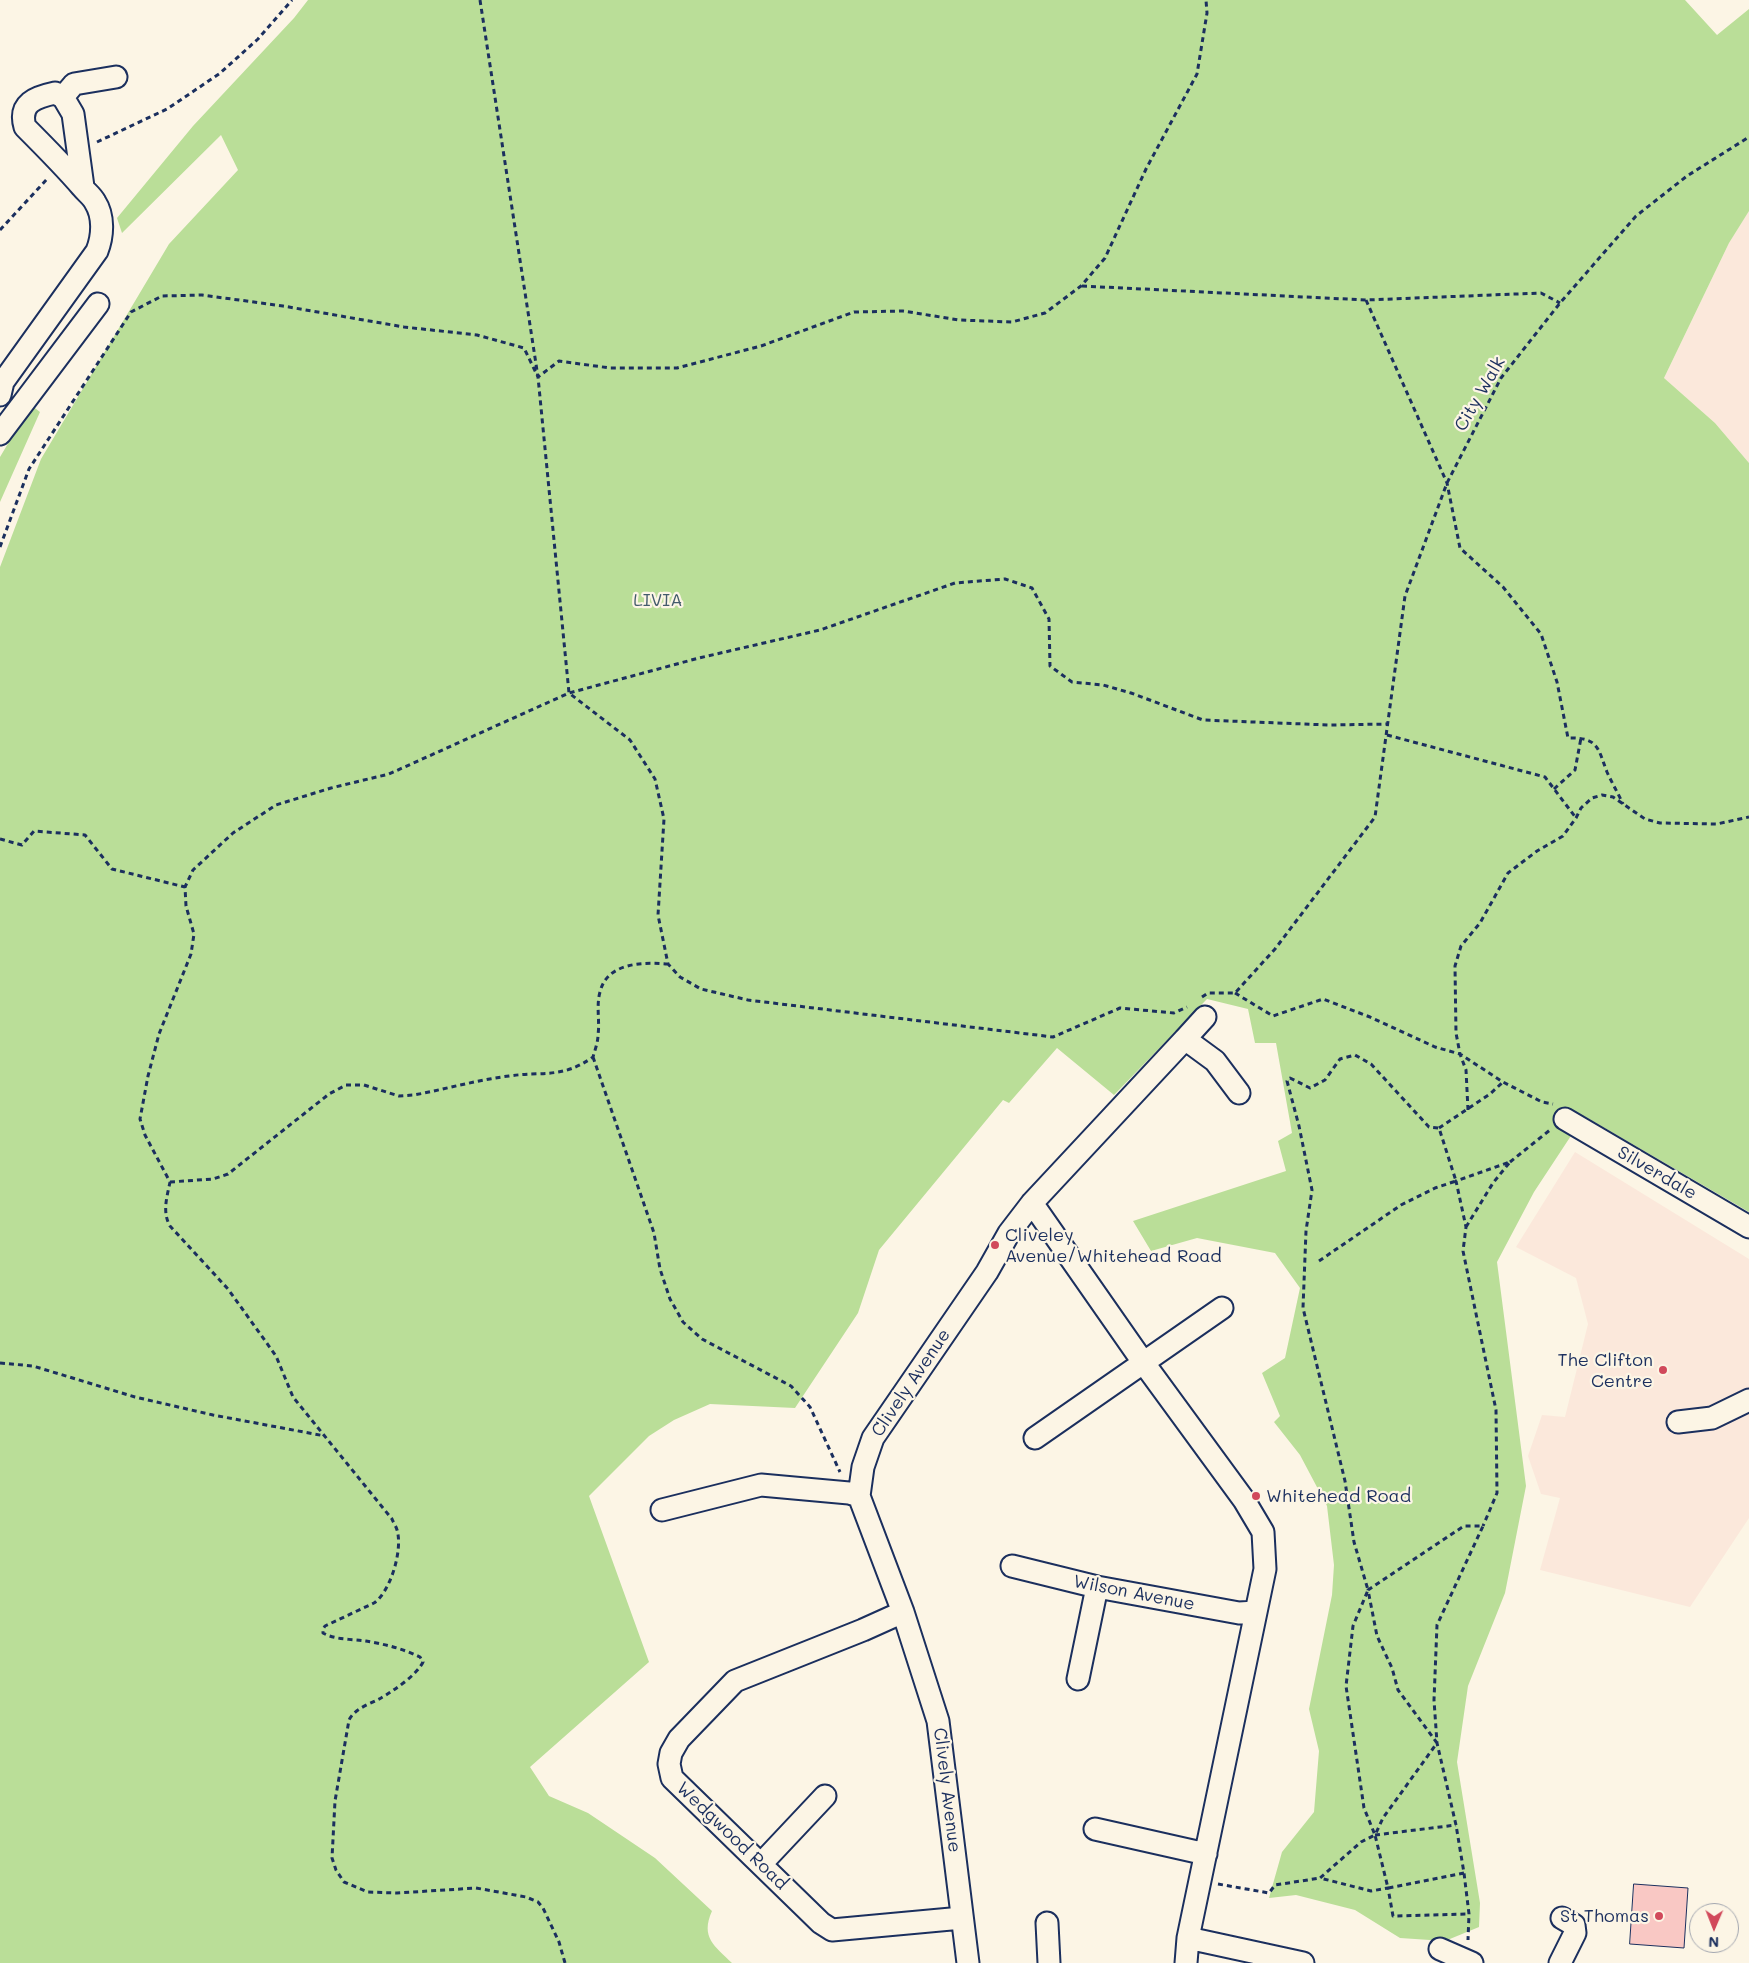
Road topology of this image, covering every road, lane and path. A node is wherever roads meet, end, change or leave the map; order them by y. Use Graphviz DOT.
graph roads {
  1 [pos="292,0"];
  2 [pos="480,0"];
  3 [pos="1206,0"];
  4 [pos="116,77"];
  5 [pos="63,97"];
  6 [pos="1749,137"];
  7 [pos="70,158"];
  8 [pos="0,230"];
  9 [pos="1081,286"];
  10 [pos="1366,300"];
  11 [pos="1560,303"];
  12 [pos="98,304"];
  13 [pos="538,378"];
  14 [pos="0,395"];
  15 [pos="0,434"];
  16 [pos="1447,483"];
  17 [pos="0,547"];
  18 [pos="569,693"];
  19 [pos="1389,724"];
  20 [pos="1387,735"];
  21 [pos="1581,738"];
  22 [pos="1554,789"];
  23 [pos="1623,804"];
  24 [pos="1576,818"];
  25 [pos="1749,818"];
  26 [pos="0,839"];
  27 [pos="185,887"];
  28 [pos="668,964"];
  29 [pos="1235,992"];
  30 [pos="1200,1009"];
  31 [pos="1185,1039"];
  32 [pos="1460,1054"];
  33 [pos="593,1058"];
  34 [pos="1503,1082"];
  35 [pos="1239,1093"];
  36 [pos="1468,1110"];
  37 [pos="1565,1119"];
  38 [pos="1439,1128"];
  39 [pos="1510,1162"];
  40 [pos="1456,1180"];
  41 [pos="170,1182"];
  42 [pos="1032,1203"];
  43 [pos="1466,1227"];
  44 [pos="1749,1227"];
  45 [pos="1319,1261"];
  46 [pos="1222,1308"];
  47 [pos="1143,1362"];
  48 [pos="0,1363"];
  49 [pos="1749,1400"];
  50 [pos="1678,1422"];
  51 [pos="326,1436"];
  52 [pos="1035,1438"];
  53 [pos="854,1494"];
  54 [pos="662,1510"];
  55 [pos="1483,1526"];
  56 [pos="1012,1566"];
  57 [pos="1097,1587"];
  58 [pos="1368,1590"];
  59 [pos="902,1612"];
  60 [pos="1256,1612"];
  61 [pos="1078,1679"];
  62 [pos="1437,1743"];
  63 [pos="825,1796"];
  64 [pos="1456,1825"];
  65 [pos="1095,1829"];
  66 [pos="1375,1835"];
  67 [pos="1206,1854"];
  68 [pos="761,1864"];
  69 [pos="1464,1872"];
  70 [pos="1320,1878"];
  71 [pos="1200,1880"];
  72 [pos="1388,1888"];
  73 [pos="1469,1914"];
  74 [pos="962,1918"];
  75 [pos="1562,1918"];
  76 [pos="1047,1923"];
  77 [pos="1188,1938"];
  78 [pos="1440,1950"];
  79 [pos="1469,1962"];
  80 [pos="565,1963"];
  81 [pos="968,1963"];
  82 [pos="1049,1963"];
  83 [pos="1186,1963"];
  84 [pos="1303,1963"];
  85 [pos="1560,1963"];
  1 -- 7 [label="path"];
  2 -- 13 [label="path"];
  3 -- 9 [label="path"];
  4 -- 5 [label="street"];
  5 -- 7 [label="street"];
  5 -- 7 [label="street"];
  6 -- 11 [label="path, City Walk"];
  7 -- 8 [label="path"];
  7 -- 14 [label="street"];
  9 -- 10 [label="path"];
  9 -- 13 [label="path"];
  10 -- 11 [label="path"];
  10 -- 16 [label="path"];
  11 -- 16 [label="path, City Walk"];
  12 -- 15 [label="street"];
  13 -- 17 [label="path"];
  13 -- 18 [label="path"];
  16 -- 19 [label="path, City Walk"];
  16 -- 21 [label="path"];
  18 -- 19 [label="path"];
  18 -- 27 [label="path"];
  18 -- 28 [label="path"];
  19 -- 20 [label="path, City Walk"];
  20 -- 22 [label="path"];
  20 -- 29 [label="path, City Walk"];
  21 -- 22 [label="path"];
  21 -- 23 [label="path"];
  22 -- 24 [label="path"];
  23 -- 24 [label="path"];
  23 -- 25 [label="path"];
  24 -- 32 [label="path"];
  26 -- 27 [label="path"];
  27 -- 41 [label="path"];
  28 -- 30 [label="path"];
  28 -- 33 [label="path"];
  29 -- 30 [label="path"];
  29 -- 32 [label="path"];
  30 -- 31 [label="street, Clively Avenue"];
  31 -- 35 [label="street"];
  31 -- 42 [label="street, Clively Avenue"];
  32 -- 34 [label="path"];
  32 -- 36 [label="path"];
  33 -- 41 [label="path"];
  33 -- 53 [label="path"];
  34 -- 36 [label="path"];
  34 -- 37 [label="path"];
  36 -- 38 [label="path"];
  37 -- 39 [label="path"];
  37 -- 44 [label="street, Silverdale"];
  38 -- 40 [label="path"];
  38 -- 58 [label="path"];
  39 -- 40 [label="path"];
  39 -- 43 [label="path"];
  40 -- 43 [label="path"];
  40 -- 45 [label="path"];
  41 -- 51 [label="path"];
  42 -- 47 [label="street"];
  42 -- 53 [label="street, Clively Avenue"];
  43 -- 55 [label="path"];
  46 -- 47 [label="street"];
  47 -- 52 [label="street"];
  47 -- 60 [label="street"];
  48 -- 51 [label="path"];
  49 -- 50 [label="street"];
  51 -- 80 [label="path"];
  53 -- 54 [label="street"];
  53 -- 59 [label="street, Clively Avenue"];
  55 -- 58 [label="path"];
  55 -- 62 [label="path"];
  56 -- 57 [label="street, Wilson Avenue"];
  57 -- 60 [label="street, Wilson Avenue"];
  57 -- 61 [label="street"];
  58 -- 62 [label="path"];
  58 -- 66 [label="path"];
  59 -- 68 [label="street, Wedgwood Road"];
  59 -- 74 [label="street, Clively Avenue"];
  60 -- 67 [label="street"];
  62 -- 64 [label="path"];
  62 -- 66 [label="path"];
  63 -- 68 [label="street"];
  64 -- 66 [label="path"];
  64 -- 69 [label="path"];
  65 -- 67 [label="street"];
  66 -- 70 [label="path"];
  66 -- 72 [label="path"];
  67 -- 71 [label="street"];
  68 -- 74 [label="street, Wedgwood Road"];
  69 -- 72 [label="path"];
  69 -- 73 [label="path"];
  70 -- 71 [label="path"];
  70 -- 72 [label="path"];
  71 -- 77 [label="street"];
  72 -- 73 [label="path"];
  73 -- 79 [label="path"];
  74 -- 81 [label="street, Clively Avenue"];
  75 -- 85 [label="street"];
  76 -- 82 [label="street"];
  77 -- 83 [label="street"];
  77 -- 84 [label="street"];
  78 -- 79 [label="street"];
}
